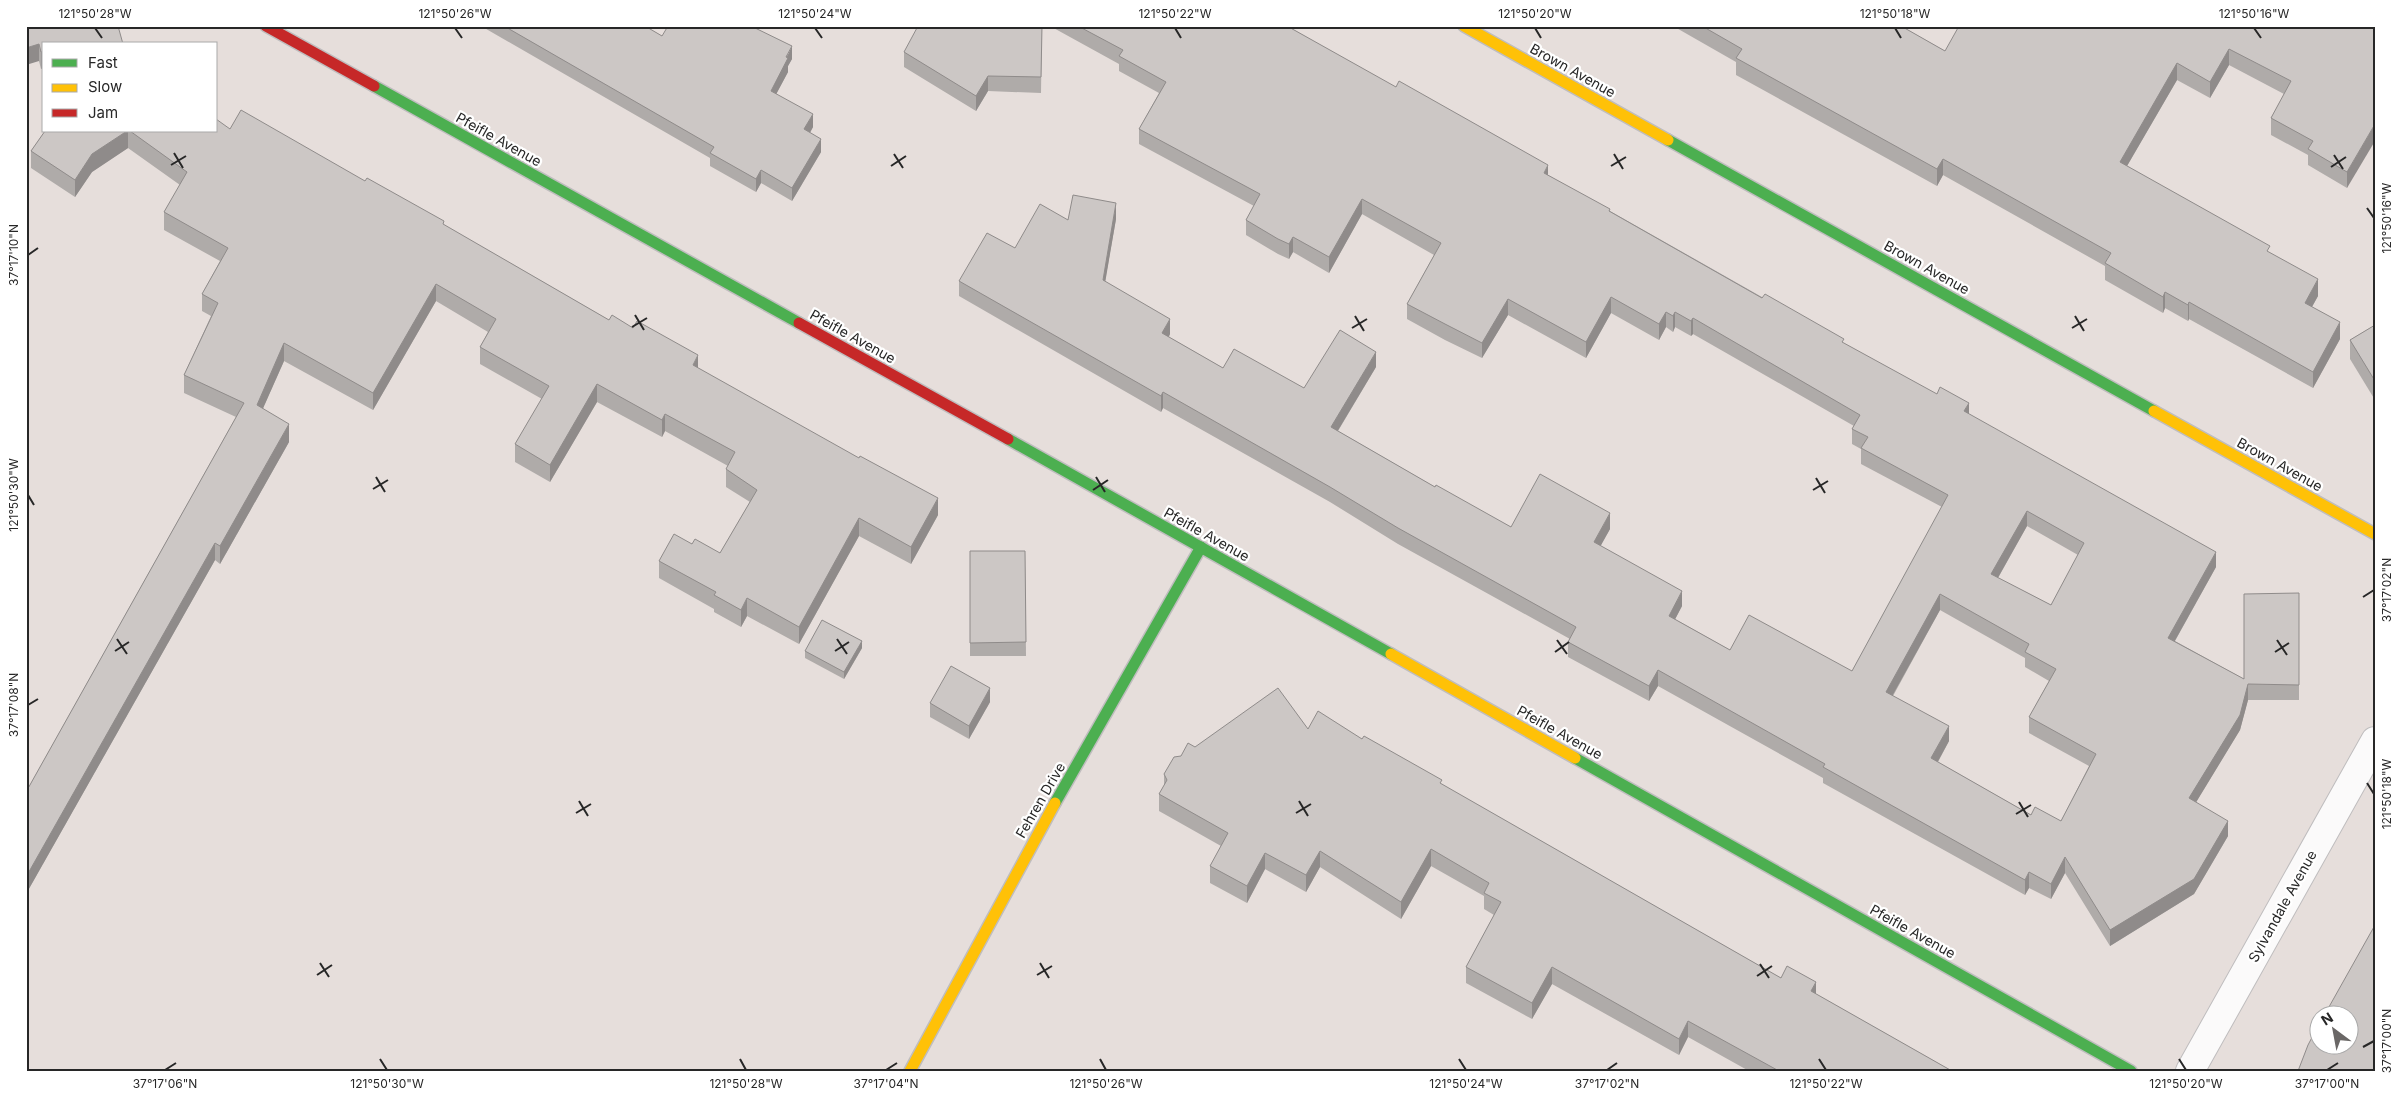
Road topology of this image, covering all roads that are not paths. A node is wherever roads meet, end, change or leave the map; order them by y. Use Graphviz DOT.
graph roads {
  1 [pos="266,26"];
  2 [pos="1464,26"];
  3 [pos="2375,534"];
  4 [pos="1201,547"];
  5 [pos="2375,741"];
  6 [pos="910,1071"];
  7 [pos="2130,1071"];
  8 [pos="2190,1071"];
  1 -- 4 [label="street, Pfeifle Avenue"];
  2 -- 3 [label="street, Brown Avenue"];
  4 -- 6 [label="street, Fehren Drive"];
  4 -- 7 [label="street, Pfeifle Avenue"];
  5 -- 8 [label="street, Sylvandale Avenue"];
}
